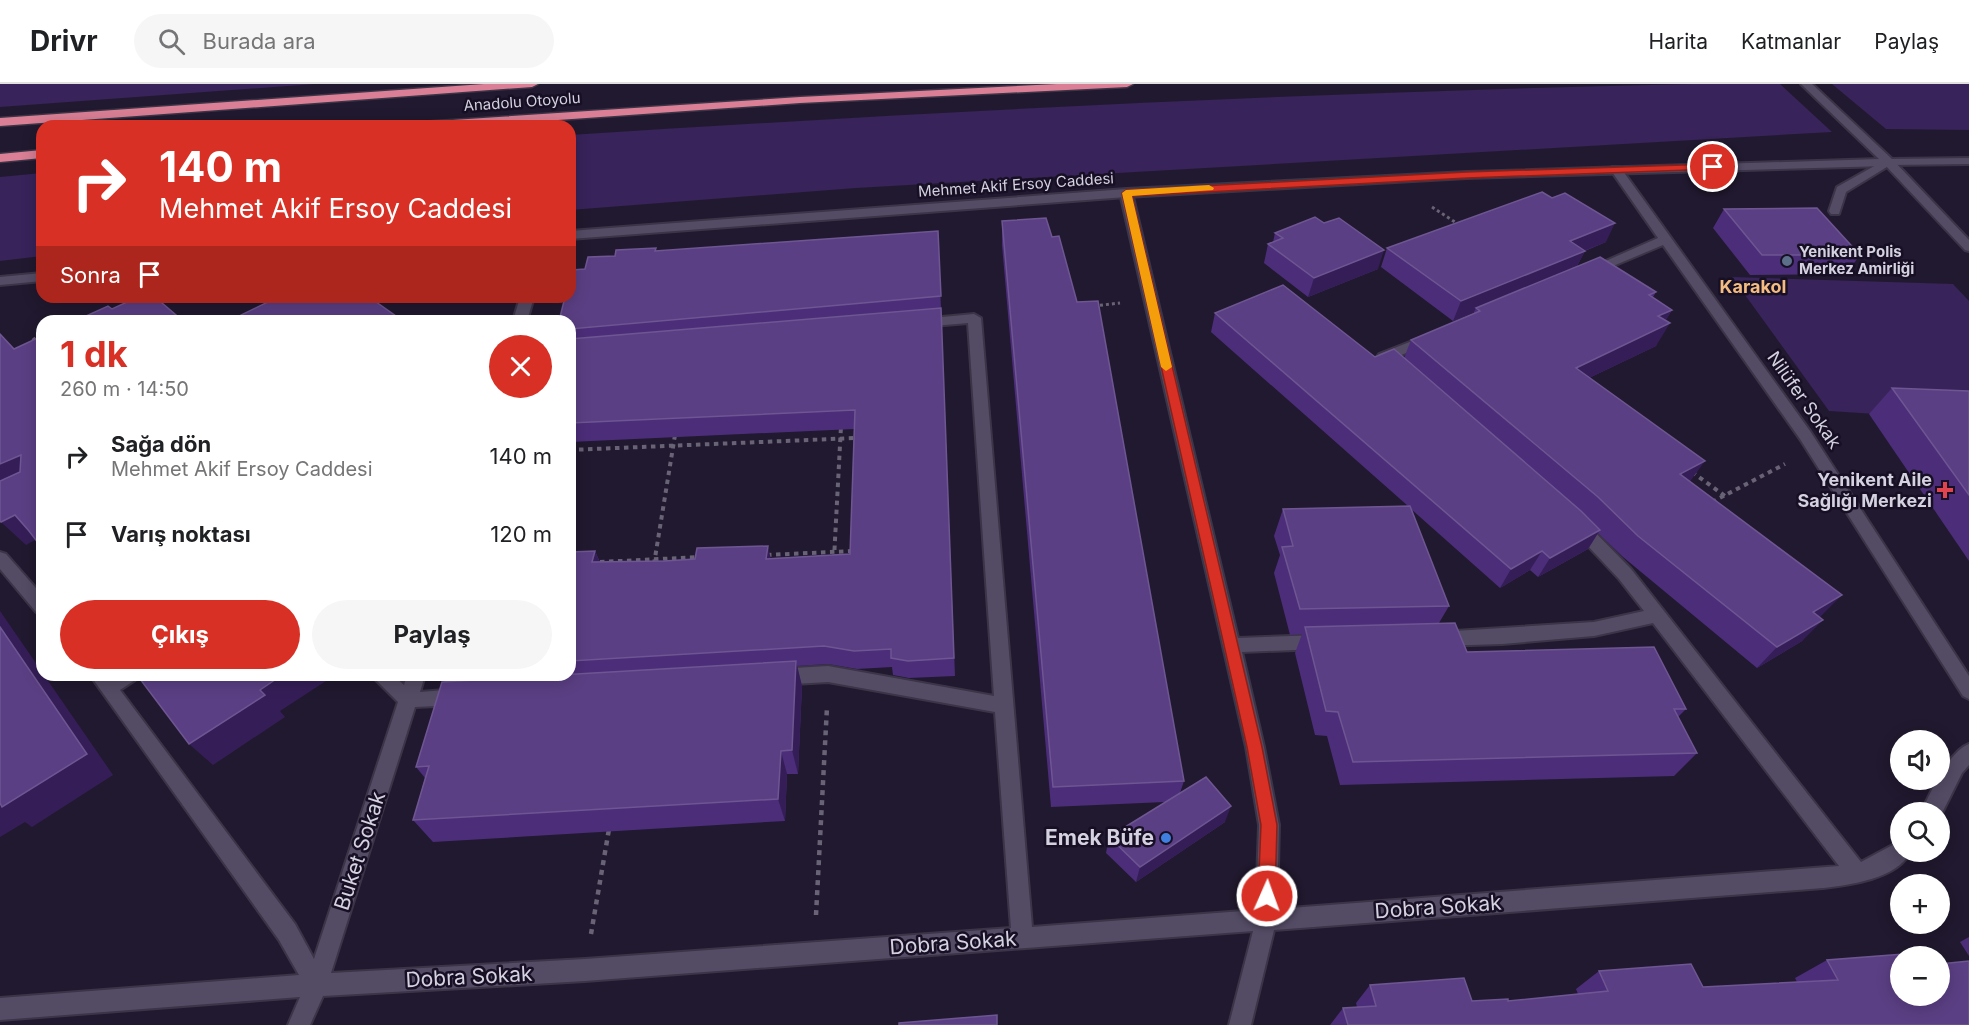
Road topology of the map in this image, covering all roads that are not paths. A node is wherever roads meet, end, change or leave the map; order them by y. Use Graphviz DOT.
graph roads {
  1 [pos="532,84"];
  2 [pos="1127,84"];
  3 [pos="1806,84"];
  4 [pos="509,120"];
  5 [pos="0,122"];
  6 [pos="36,155"];
  7 [pos="0,158"];
  8 [pos="1889,162"];
  9 [pos="1969,162"];
  10 [pos="1616,169"];
  11 [pos="1126,193"];
  12 [pos="1835,211"];
  13 [pos="576,235"];
  14 [pos="1666,239"];
  15 [pos="1969,247"];
  16 [pos="36,278"];
  17 [pos="1573,278"];
  18 [pos="0,281"];
  19 [pos="904,324"];
  20 [pos="1449,330"];
  21 [pos="1402,372"];
  22 [pos="1569,516"];
  23 [pos="0,558"];
  24 [pos="36,600"];
  25 [pos="1656,615"];
  26 [pos="1421,639"];
  27 [pos="1339,642"];
  28 [pos="1231,645"];
  29 [pos="760,678"];
  30 [pos="104,681"];
  31 [pos="387,681"];
  32 [pos="414,681"];
  33 [pos="1969,691"];
  34 [pos="482,695"];
  35 [pos="409,700"];
  36 [pos="1004,706"];
  37 [pos="1969,752"];
  38 [pos="1937,802"];
  39 [pos="1890,859"];
  40 [pos="1858,874"];
  41 [pos="1266,920"];
  42 [pos="1022,938"];
  43 [pos="316,984"];
  44 [pos="0,1009"];
  45 [pos="299,1025"];
  46 [pos="1240,1025"];
  1 -- 5 [label="highway, Anadolu Otoyolu"];
  2 -- 4 [label="highway, Anadolu Otoyolu"];
  3 -- 8 [label="street"];
  6 -- 7 [label="highway"];
  8 -- 9 [label="street, Mehmet Akif Ersoy Caddesi"];
  8 -- 10 [label="street, Mehmet Akif Ersoy Caddesi"];
  8 -- 12 [label="street"];
  8 -- 15 [label="street"];
  10 -- 11 [label="street, Mehmet Akif Ersoy Caddesi"];
  10 -- 14 [label="street, Nilüfer Sokak"];
  11 -- 13 [label="street, Mehmet Akif Ersoy Caddesi"];
  11 -- 28 [label="street"];
  14 -- 17 [label="street"];
  14 -- 33 [label="street, Nilüfer Sokak"];
  16 -- 18 [label="street"];
  19 -- 36 [label="street"];
  20 -- 21 [label="street"];
  22 -- 25 [label="street"];
  23 -- 24 [label="street"];
  25 -- 26 [label="street"];
  25 -- 40 [label="street"];
  27 -- 28 [label="street"];
  28 -- 41 [label="street"];
  29 -- 36 [label="street"];
  30 -- 43 [label="street"];
  31 -- 35 [label="street"];
  32 -- 35 [label="street, Buket Sokak"];
  34 -- 35 [label="street"];
  35 -- 43 [label="street, Buket Sokak"];
  36 -- 42 [label="street"];
  37 -- 38 [label="street"];
  39 -- 40 [label="street, Dobra Sokak"];
  40 -- 41 [label="street, Dobra Sokak"];
  41 -- 42 [label="street, Dobra Sokak"];
  41 -- 46 [label="street"];
  42 -- 43 [label="street, Dobra Sokak"];
  43 -- 44 [label="street, Dobra Sokak"];
  43 -- 45 [label="street, Buket Sokak"];
}
